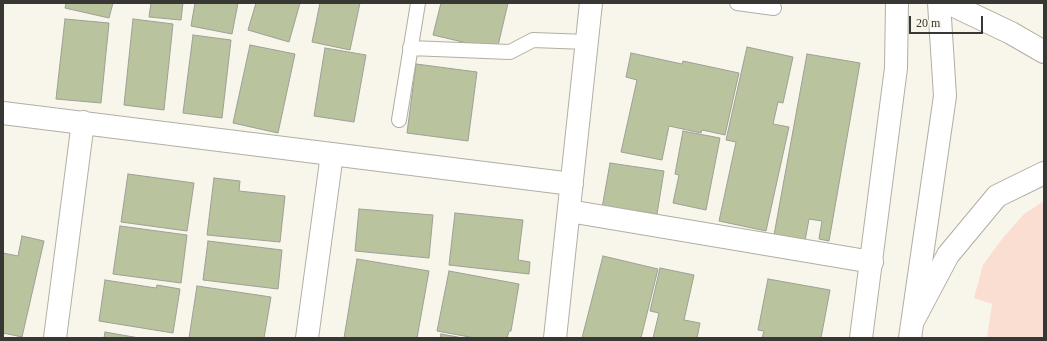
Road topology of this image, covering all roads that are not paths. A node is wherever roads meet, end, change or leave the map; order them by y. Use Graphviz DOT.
graph roads {
  1 [pos="418,3"];
  2 [pos="591,3"];
  3 [pos="737,3"];
  4 [pos="897,3"];
  5 [pos="939,3"];
  6 [pos="948,3"];
  7 [pos="774,8"];
  8 [pos="587,42"];
  9 [pos="410,48"];
  10 [pos="1044,52"];
  11 [pos="3,113"];
  12 [pos="399,120"];
  13 [pos="83,122"];
  14 [pos="332,154"];
  15 [pos="1044,173"];
  16 [pos="572,184"];
  17 [pos="569,211"];
  18 [pos="872,262"];
  19 [pos="912,329"];
  20 [pos="55,338"];
  21 [pos="307,338"];
  22 [pos="555,338"];
  23 [pos="861,338"];
  1 -- 9 [label="lane"];
  2 -- 8 [label="street"];
  3 -- 7 [label="lane"];
  4 -- 18 [label="street"];
  5 -- 19 [label="street"];
  6 -- 10 [label="street"];
  8 -- 9 [label="lane"];
  8 -- 16 [label="street"];
  9 -- 12 [label="lane"];
  11 -- 13 [label="street"];
  13 -- 14 [label="street"];
  13 -- 20 [label="street"];
  14 -- 16 [label="street"];
  14 -- 21 [label="street"];
  15 -- 19 [label="street"];
  16 -- 17 [label="street"];
  17 -- 18 [label="street"];
  17 -- 22 [label="street"];
  18 -- 23 [label="street"];
}
